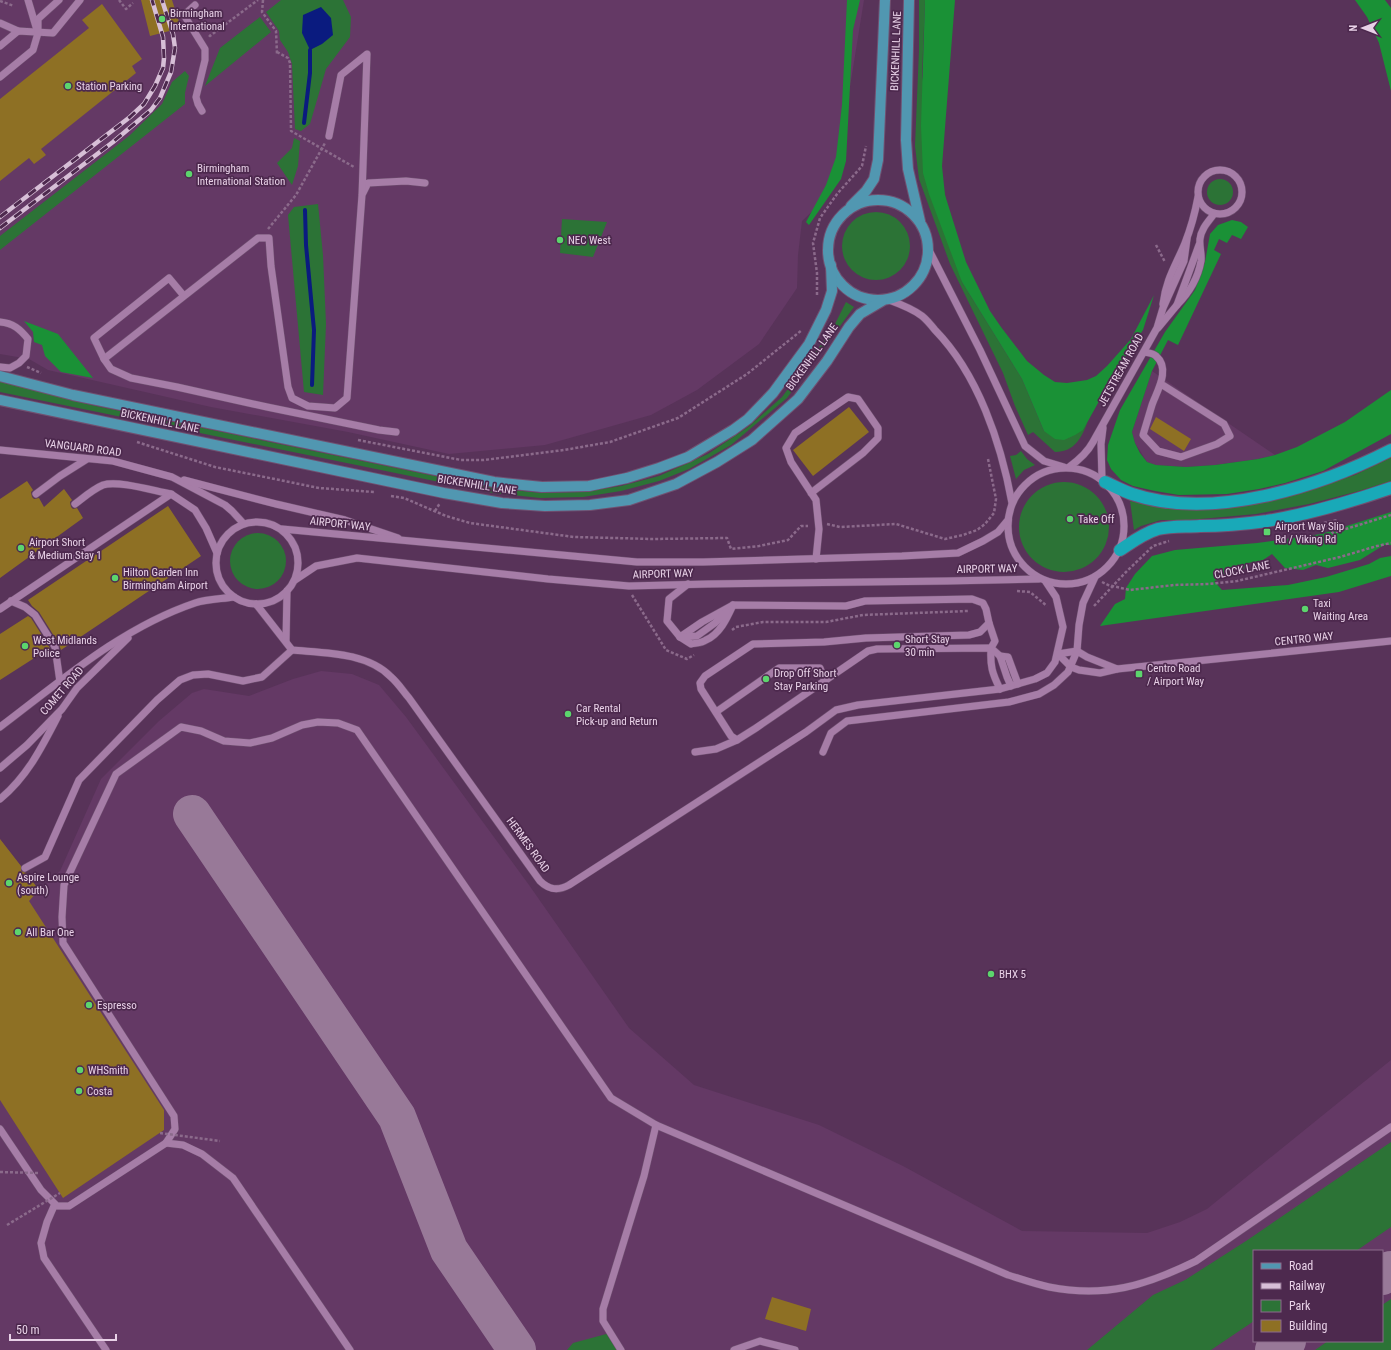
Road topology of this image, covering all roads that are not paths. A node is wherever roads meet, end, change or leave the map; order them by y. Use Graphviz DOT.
graph roads {
  1 [pos="28,0"];
  2 [pos="59,0"];
  3 [pos="80,0"];
  4 [pos="885,0"];
  5 [pos="909,0"];
  6 [pos="195,5"];
  7 [pos="0,23"];
  8 [pos="18,31"];
  9 [pos="38,33"];
  10 [pos="0,46"];
  11 [pos="0,77"];
  12 [pos="202,111"];
  13 [pos="329,136"];
  14 [pos="425,183"];
  15 [pos="362,195"];
  16 [pos="1198,197"];
  17 [pos="844,214"];
  18 [pos="1214,214"];
  19 [pos="920,222"];
  20 [pos="929,250"];
  21 [pos="830,265"];
  22 [pos="184,296"];
  23 [pos="886,300"];
  24 [pos="0,322"];
  25 [pos="1157,328"];
  26 [pos="1144,352"];
  27 [pos="104,359"];
  28 [pos="0,367"];
  29 [pos="0,376"];
  30 [pos="1161,384"];
  31 [pos="0,400"];
  32 [pos="1104,422"];
  33 [pos="396,432"];
  34 [pos="0,450"];
  35 [pos="1391,450"];
  36 [pos="87,459"];
  37 [pos="1067,467"];
  38 [pos="172,477"];
  39 [pos="1103,480"];
  40 [pos="1391,488"];
  41 [pos="811,493"];
  42 [pos="36,494"];
  43 [pos="171,494"];
  44 [pos="1012,503"];
  45 [pos="75,504"];
  46 [pos="1008,520"];
  47 [pos="243,523"];
  48 [pos="282,529"];
  49 [pos="410,542"];
  50 [pos="1120,550"];
  51 [pos="217,553"];
  52 [pos="816,558"];
  53 [pos="1095,578"];
  54 [pos="295,580"];
  55 [pos="1043,580"];
  56 [pos="688,584"];
  57 [pos="287,591"];
  58 [pos="234,597"];
  59 [pos="11,601"];
  60 [pos="256,604"];
  61 [pos="733,605"];
  62 [pos="0,608"];
  63 [pos="989,623"];
  64 [pos="140,626"];
  65 [pos="680,637"];
  66 [pos="866,638"];
  67 [pos="286,641"];
  68 [pos="1391,641"];
  69 [pos="991,648"];
  70 [pos="292,650"];
  71 [pos="868,651"];
  72 [pos="1078,651"];
  73 [pos="1058,654"];
  74 [pos="1071,667"];
  75 [pos="1117,669"];
  76 [pos="825,681"];
  77 [pos="60,682"];
  78 [pos="1015,685"];
  79 [pos="1000,689"];
  80 [pos="62,709"];
  81 [pos="716,712"];
  82 [pos="0,727"];
  83 [pos="737,740"];
  84 [pos="695,752"];
  85 [pos="823,752"];
  86 [pos="0,768"];
  87 [pos="0,799"];
  88 [pos="25,868"];
  89 [pos="656,1125"];
  90 [pos="1391,1127"];
  91 [pos="0,1129"];
  92 [pos="166,1143"];
  93 [pos="54,1206"];
  94 [pos="106,1350"];
  95 [pos="350,1350"];
  96 [pos="621,1350"];
  97 [pos="734,1350"];
  98 [pos="795,1350"];
  1 -- 9 [label="street"];
  2 -- 9 [label="street"];
  3 -- 9 [label="street"];
  4 -- 17 [label="main road, BICKENHILL LANE"];
  5 -- 19 [label="main road, BICKENHILL LANE"];
  6 -- 12 [label="street"];
  7 -- 8 [label="street"];
  8 -- 9 [label="street"];
  8 -- 10 [label="street"];
  9 -- 11 [label="street"];
  13 -- 15 [label="street"];
  14 -- 15 [label="street"];
  15 -- 22 [label="street"];
  16 -- 18 [label="street"];
  16 -- 18 [label="street"];
  16 -- 25 [label="street"];
  17 -- 19 [label="main road"];
  17 -- 21 [label="main road"];
  18 -- 25 [label="street"];
  19 -- 20 [label="main road"];
  20 -- 23 [label="main road"];
  20 -- 37 [label="street"];
  21 -- 23 [label="main road"];
  21 -- 29 [label="main road, BICKENHILL LANE"];
  22 -- 27 [label="street"];
  22 -- 27 [label="street"];
  23 -- 31 [label="main road, BICKENHILL LANE"];
  23 -- 44 [label="street"];
  24 -- 28 [label="street"];
  25 -- 26 [label="street, JETSTREAM ROAD"];
  26 -- 30 [label="street"];
  26 -- 32 [label="street, JETSTREAM ROAD"];
  27 -- 33 [label="street"];
  30 -- 30 [label="street"];
  32 -- 37 [label="street, JETSTREAM ROAD"];
  32 -- 39 [label="street, JETSTREAM ROAD"];
  34 -- 36 [label="street, VANGUARD ROAD"];
  35 -- 39 [label="highway"];
  36 -- 38 [label="street, VANGUARD ROAD"];
  36 -- 42 [label="street"];
  37 -- 39 [label="street"];
  37 -- 44 [label="street"];
  38 -- 47 [label="street, VANGUARD ROAD"];
  38 -- 49 [label="street"];
  39 -- 50 [label="street"];
  40 -- 50 [label="highway"];
  41 -- 41 [label="street"];
  41 -- 52 [label="street"];
  43 -- 45 [label="street"];
  43 -- 51 [label="street"];
  43 -- 59 [label="street"];
  44 -- 46 [label="street"];
  46 -- 52 [label="street, AIRPORT WAY"];
  46 -- 55 [label="street"];
  47 -- 48 [label="street"];
  47 -- 51 [label="street"];
  48 -- 49 [label="street, AIRPORT WAY"];
  48 -- 54 [label="street"];
  49 -- 52 [label="street, AIRPORT WAY"];
  50 -- 53 [label="street"];
  51 -- 58 [label="street"];
  53 -- 55 [label="street"];
  53 -- 72 [label="street"];
  54 -- 56 [label="street, AIRPORT WAY"];
  54 -- 57 [label="street"];
  55 -- 56 [label="street, AIRPORT WAY"];
  55 -- 73 [label="street, HERMES ROAD"];
  56 -- 65 [label="street"];
  57 -- 60 [label="street"];
  57 -- 67 [label="street"];
  58 -- 60 [label="street"];
  58 -- 64 [label="street"];
  59 -- 62 [label="street"];
  59 -- 77 [label="street"];
  60 -- 67 [label="street"];
  61 -- 63 [label="street"];
  61 -- 65 [label="street"];
  61 -- 65 [label="street"];
  63 -- 66 [label="street"];
  63 -- 69 [label="street"];
  64 -- 77 [label="street"];
  64 -- 80 [label="street, COMET ROAD"];
  66 -- 71 [label="street"];
  66 -- 81 [label="street"];
  67 -- 70 [label="street"];
  68 -- 75 [label="street, CENTRO WAY"];
  69 -- 71 [label="street"];
  69 -- 78 [label="street"];
  69 -- 79 [label="street"];
  70 -- 79 [label="street, HERMES ROAD"];
  70 -- 88 [label="street"];
  71 -- 76 [label="street"];
  72 -- 73 [label="street"];
  72 -- 74 [label="street"];
  72 -- 75 [label="street"];
  73 -- 74 [label="street"];
  73 -- 78 [label="street, HERMES ROAD"];
  74 -- 75 [label="street, CENTRO WAY"];
  74 -- 85 [label="street"];
  76 -- 81 [label="street"];
  76 -- 83 [label="street"];
  77 -- 82 [label="street"];
  78 -- 79 [label="street, HERMES ROAD"];
  80 -- 86 [label="street, COMET ROAD"];
  80 -- 87 [label="street"];
  81 -- 83 [label="street"];
  83 -- 84 [label="street"];
  89 -- 90 [label="street"];
  89 -- 92 [label="street"];
  89 -- 96 [label="street"];
  91 -- 92 [label="street"];
  92 -- 95 [label="street"];
  93 -- 94 [label="street"];
  97 -- 98 [label="street"];
}
